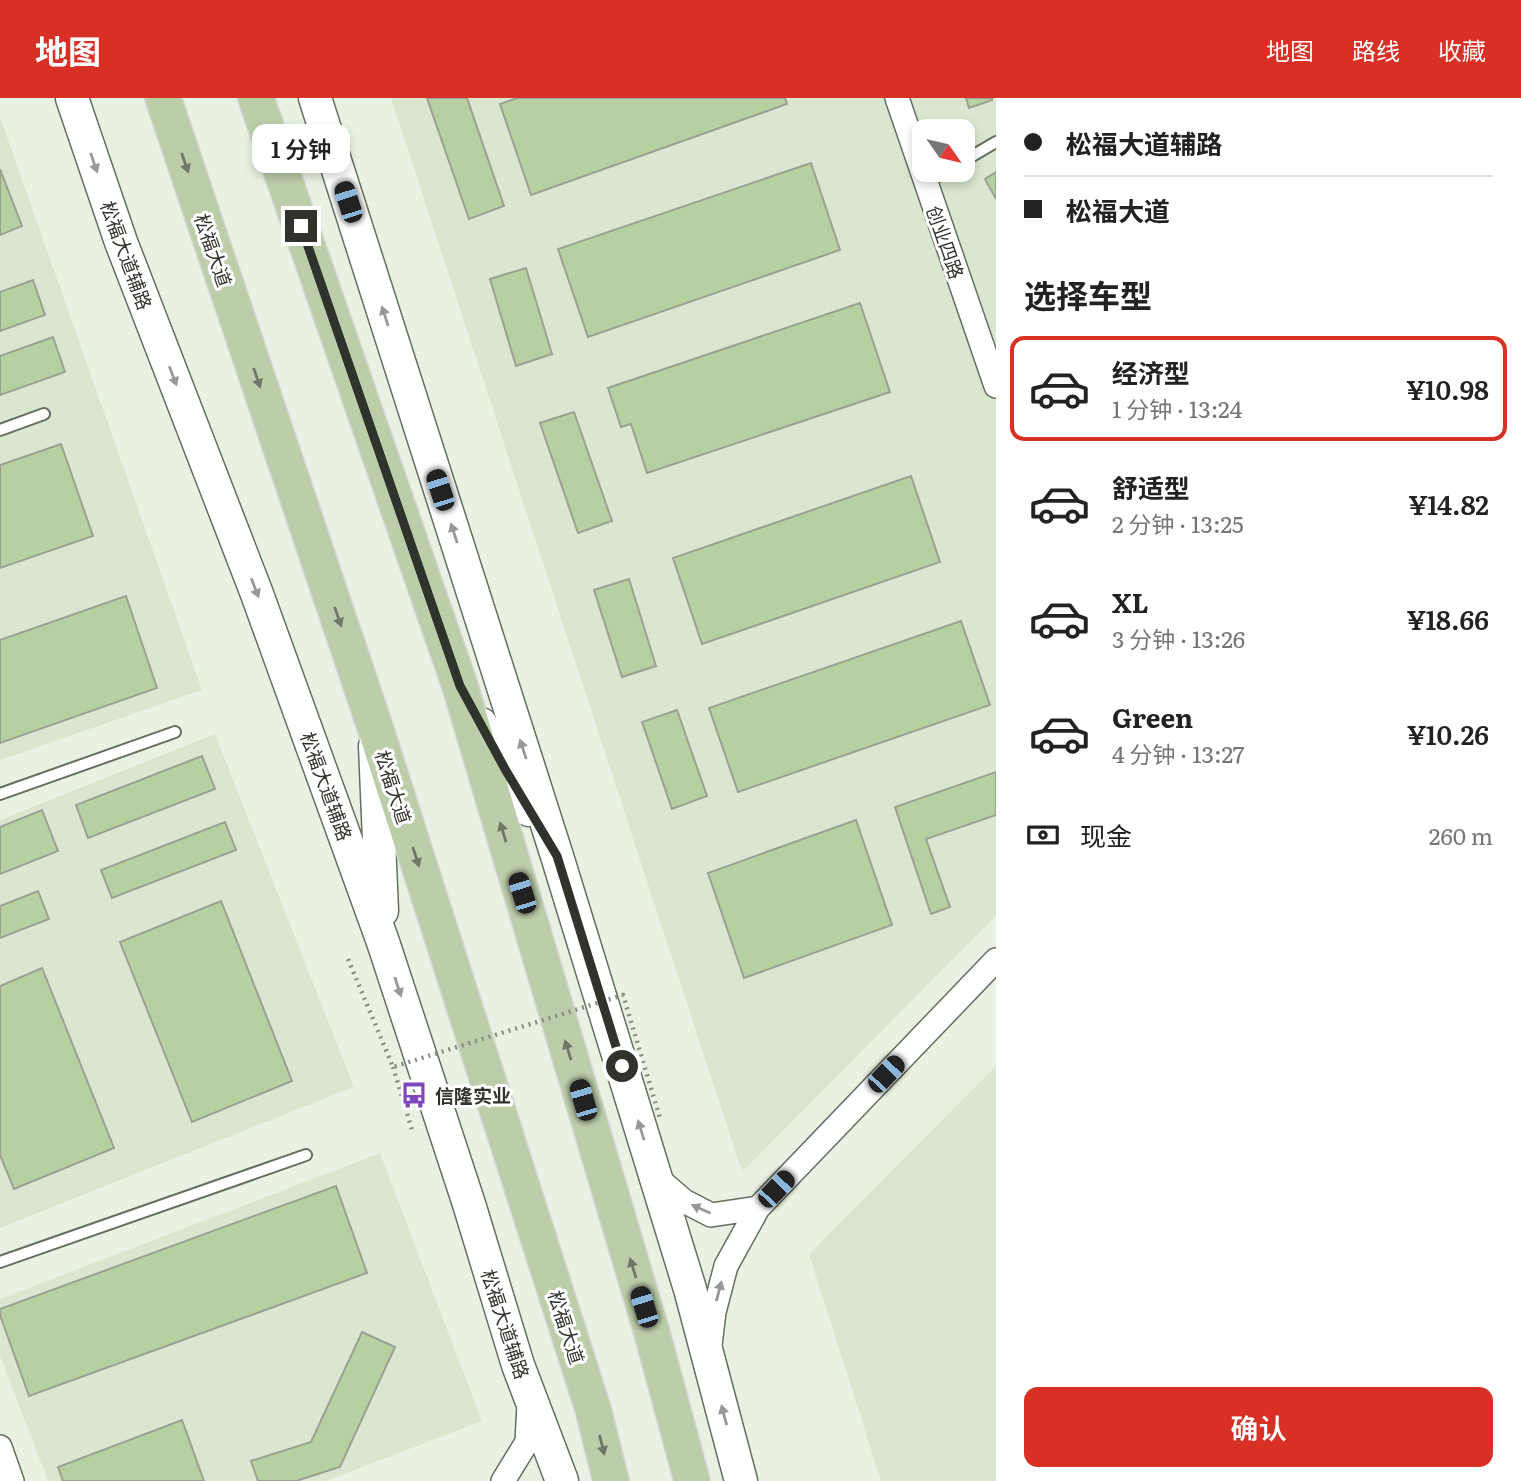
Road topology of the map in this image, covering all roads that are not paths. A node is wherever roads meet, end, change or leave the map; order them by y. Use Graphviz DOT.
graph roads {
  1 [pos="72,98"];
  2 [pos="163,98"];
  3 [pos="256,98"];
  4 [pos="315,98"];
  5 [pos="897,98"];
  6 [pos="996,142"];
  7 [pos="975,154"];
  8 [pos="926,183"];
  9 [pos="996,386"];
  10 [pos="44,414"];
  11 [pos="0,430"];
  12 [pos="460,686"];
  13 [pos="375,727"];
  14 [pos="175,732"];
  15 [pos="0,794"];
  16 [pos="557,856"];
  17 [pos="383,942"];
  18 [pos="996,960"];
  19 [pos="306,1155"];
  20 [pos="655,1175"];
  21 [pos="758,1208"];
  22 [pos="0,1262"];
  23 [pos="708,1358"];
  24 [pos="529,1395"];
  25 [pos="0,1447"];
  26 [pos="12,1481"];
  27 [pos="503,1481"];
  28 [pos="562,1481"];
  29 [pos="611,1481"];
  30 [pos="692,1481"];
  31 [pos="741,1481"];
  1 -- 17 [label="main road, 松福大道辅路, one-way"];
  2 -- 13 [label="main road, 松福大道, one-way"];
  3 -- 12 [label="main road"];
  16 -- 4 [label="main road, one-way"];
  5 -- 8 [label="street, 创业四路"];
  6 -- 7 [label="lane"];
  8 -- 9 [label="street, 创业四路"];
  10 -- 11 [label="lane"];
  12 -- 16 [label="main road"];
  30 -- 12 [label="main road, one-way"];
  13 -- 17 [label="main road"];
  13 -- 29 [label="main road, 松福大道, one-way"];
  14 -- 15 [label="lane"];
  20 -- 16 [label="main road, one-way"];
  17 -- 24 [label="main road, 松福大道辅路, one-way"];
  18 -- 21 [label="street"];
  19 -- 22 [label="lane"];
  21 -- 20 [label="street, one-way"];
  20 -- 23 [label="main road"];
  23 -- 21 [label="street, one-way"];
  31 -- 23 [label="main road, one-way"];
  24 -- 27 [label="street"];
  24 -- 28 [label="main road, 松福大道辅路"];
  25 -- 26 [label="street"];
}
